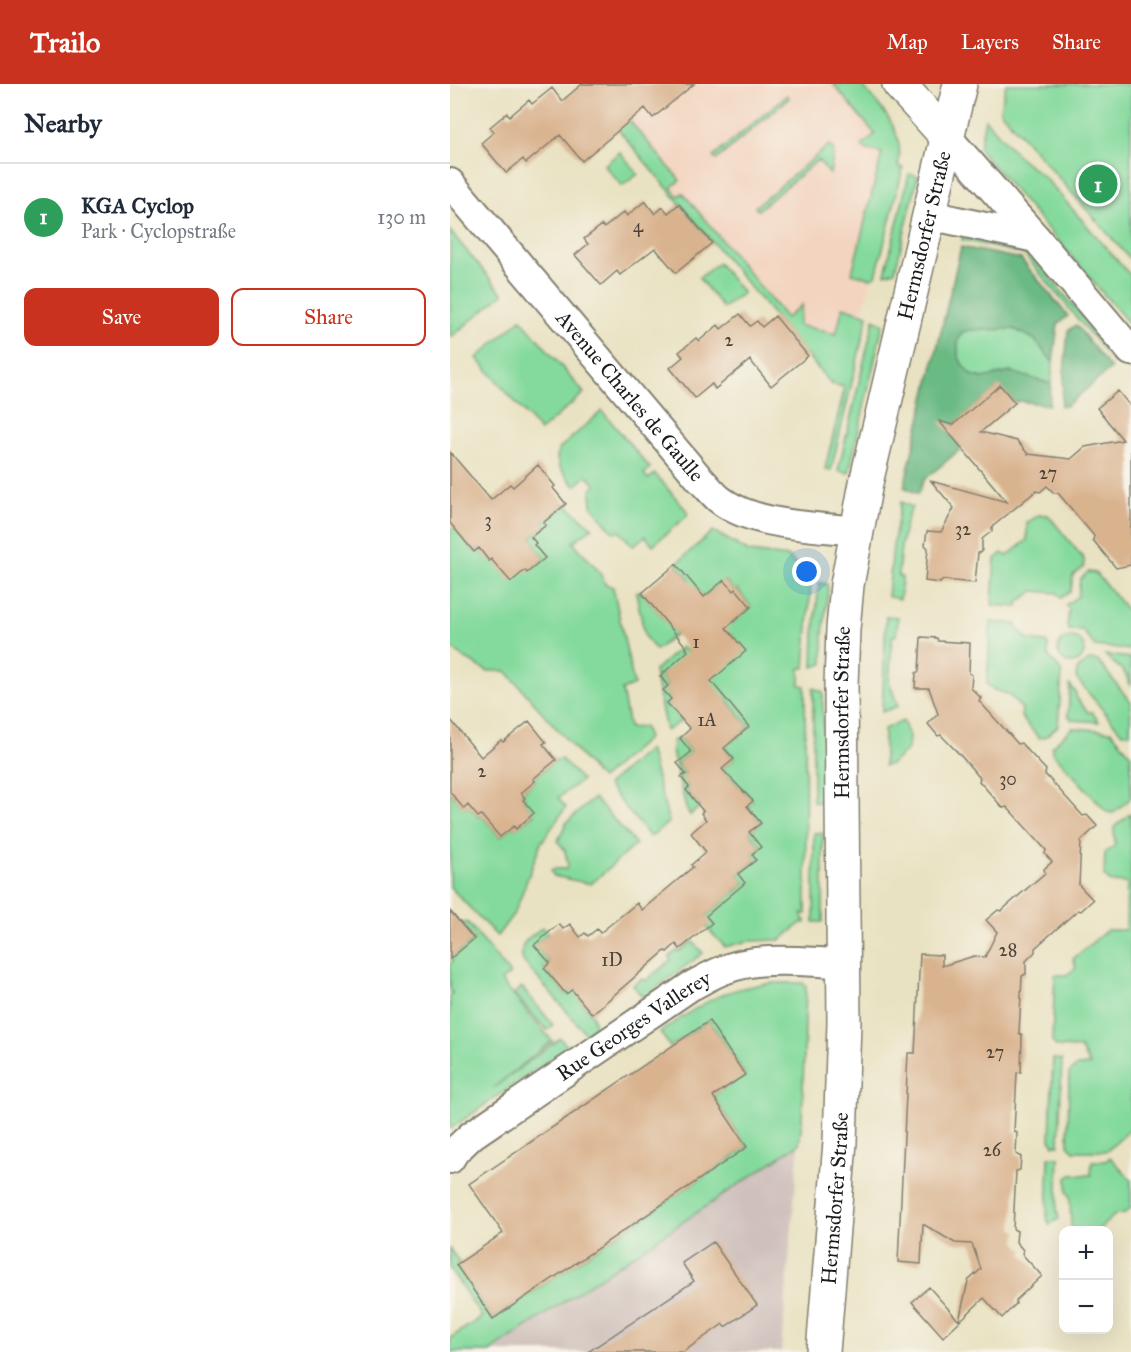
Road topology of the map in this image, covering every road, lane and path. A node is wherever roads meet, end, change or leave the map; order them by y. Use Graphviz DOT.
graph roads {
  1 [pos="899,84"];
  2 [pos="960,84"];
  3 [pos="947,137"];
  4 [pos="450,183"];
  5 [pos="929,215"];
  6 [pos="1036,238"];
  7 [pos="1131,351"];
  8 [pos="856,531"];
  9 [pos="843,963"];
  10 [pos="450,1159"];
  11 [pos="823,1352"];
  1 -- 3 [label="main road"];
  2 -- 3 [label="main road, Hermsdorfer Straße"];
  3 -- 5 [label="main road, Hermsdorfer Straße"];
  3 -- 6 [label="street"];
  4 -- 8 [label="street, Avenue Charles de Gaulle"];
  5 -- 6 [label="street"];
  5 -- 8 [label="main road, Hermsdorfer Straße"];
  6 -- 7 [label="street"];
  8 -- 9 [label="main road, Hermsdorfer Straße"];
  9 -- 10 [label="street, Rue Georges Vallerey"];
  9 -- 11 [label="main road, Hermsdorfer Straße"];
}
